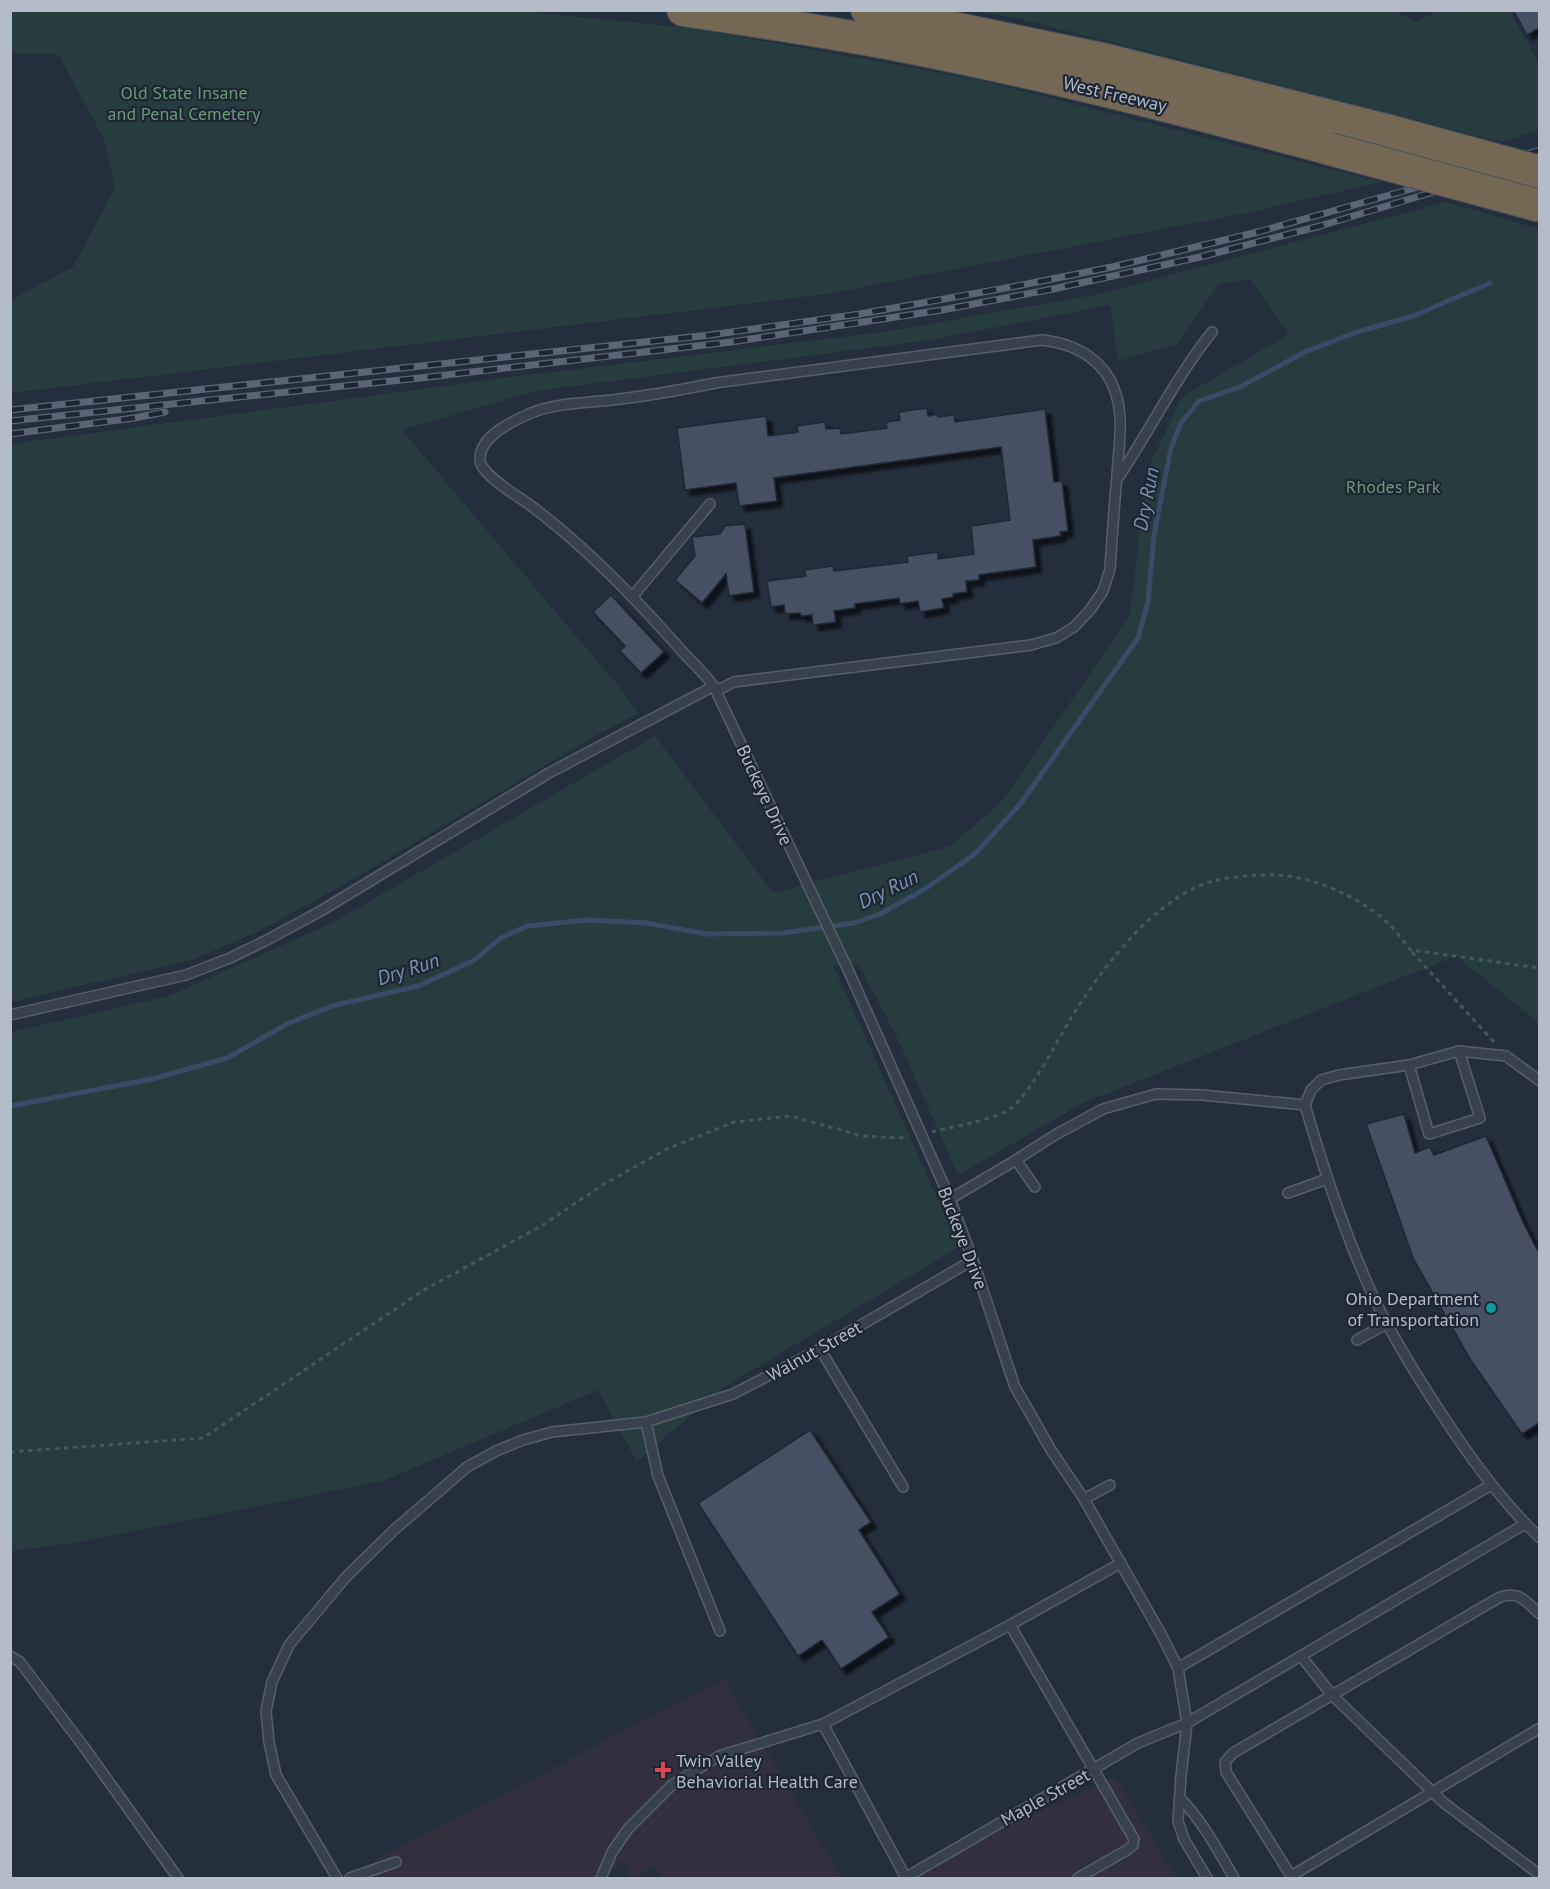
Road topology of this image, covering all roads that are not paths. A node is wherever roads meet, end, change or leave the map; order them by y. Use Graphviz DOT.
graph roads {
  1 [pos="683,10"];
  2 [pos="867,10"];
  3 [pos="1539,172"];
  4 [pos="1539,206"];
  5 [pos="1212,332"];
  6 [pos="1116,480"];
  7 [pos="710,504"];
  8 [pos="632,597"];
  9 [pos="713,686"];
  10 [pos="10,1015"];
  11 [pos="1459,1051"];
  12 [pos="1409,1065"];
  13 [pos="1539,1081"];
  14 [pos="1305,1105"];
  15 [pos="1016,1160"];
  16 [pos="1327,1179"];
  17 [pos="1035,1187"];
  18 [pos="1288,1193"];
  19 [pos="950,1199"];
  20 [pos="973,1260"];
  21 [pos="1388,1323"];
  22 [pos="1357,1340"];
  23 [pos="820,1349"];
  24 [pos="646,1422"];
  25 [pos="1110,1485"];
  26 [pos="1491,1485"];
  27 [pos="903,1487"];
  28 [pos="1084,1499"];
  29 [pos="1525,1524"];
  30 [pos="1539,1538"];
  31 [pos="1121,1563"];
  32 [pos="1539,1614"];
  33 [pos="1010,1625"];
  34 [pos="720,1631"];
  35 [pos="10,1656"];
  36 [pos="1301,1656"];
  37 [pos="1178,1668"];
  38 [pos="1332,1695"];
  39 [pos="1187,1723"];
  40 [pos="823,1724"];
  41 [pos="1539,1728"];
  42 [pos="1093,1770"];
  43 [pos="1432,1792"];
  44 [pos="1180,1798"];
  45 [pos="396,1862"];
  46 [pos="1539,1875"];
  47 [pos="178,1878"];
  48 [pos="337,1878"];
  49 [pos="350,1878"];
  50 [pos="601,1878"];
  51 [pos="906,1878"];
  52 [pos="1078,1878"];
  53 [pos="1207,1878"];
  54 [pos="1234,1878"];
  55 [pos="1290,1878"];
  1 -- 4 [label="highway, West Freeway, bridge"];
  2 -- 3 [label="highway, West Freeway, bridge"];
  5 -- 6 [label="lane"];
  6 -- 8 [label="lane"];
  6 -- 9 [label="lane"];
  7 -- 8 [label="lane"];
  8 -- 9 [label="lane"];
  9 -- 10 [label="lane"];
  9 -- 19 [label="lane, Buckeye Drive"];
  11 -- 12 [label="lane"];
  11 -- 12 [label="lane"];
  11 -- 13 [label="lane"];
  12 -- 14 [label="lane"];
  14 -- 15 [label="lane"];
  14 -- 16 [label="lane"];
  15 -- 17 [label="lane"];
  15 -- 19 [label="lane"];
  16 -- 18 [label="lane"];
  16 -- 21 [label="lane"];
  19 -- 20 [label="lane, Buckeye Drive"];
  20 -- 23 [label="lane, Walnut Street"];
  20 -- 28 [label="lane, Buckeye Drive"];
  21 -- 22 [label="lane"];
  21 -- 26 [label="lane"];
  23 -- 24 [label="lane, Walnut Street"];
  23 -- 27 [label="lane"];
  24 -- 34 [label="lane"];
  24 -- 48 [label="lane, Walnut Street"];
  25 -- 28 [label="lane"];
  26 -- 29 [label="lane"];
  26 -- 37 [label="lane"];
  28 -- 31 [label="lane, Buckeye Drive"];
  29 -- 30 [label="lane"];
  29 -- 36 [label="lane, Maple Street"];
  31 -- 33 [label="lane"];
  31 -- 37 [label="lane, Buckeye Drive"];
  32 -- 38 [label="lane"];
  33 -- 40 [label="lane"];
  33 -- 42 [label="lane"];
  35 -- 47 [label="lane"];
  36 -- 38 [label="lane"];
  36 -- 39 [label="lane, Maple Street"];
  37 -- 39 [label="lane, Buckeye Drive"];
  38 -- 43 [label="lane"];
  38 -- 55 [label="lane"];
  39 -- 42 [label="lane, Maple Street"];
  39 -- 44 [label="lane, Buckeye Drive"];
  40 -- 50 [label="lane"];
  40 -- 51 [label="lane"];
  41 -- 43 [label="lane"];
  42 -- 51 [label="lane, Maple Street"];
  42 -- 52 [label="lane"];
  43 -- 46 [label="lane"];
  43 -- 55 [label="lane"];
  44 -- 53 [label="lane, Buckeye Drive"];
  44 -- 54 [label="lane"];
  45 -- 49 [label="lane"];
}
